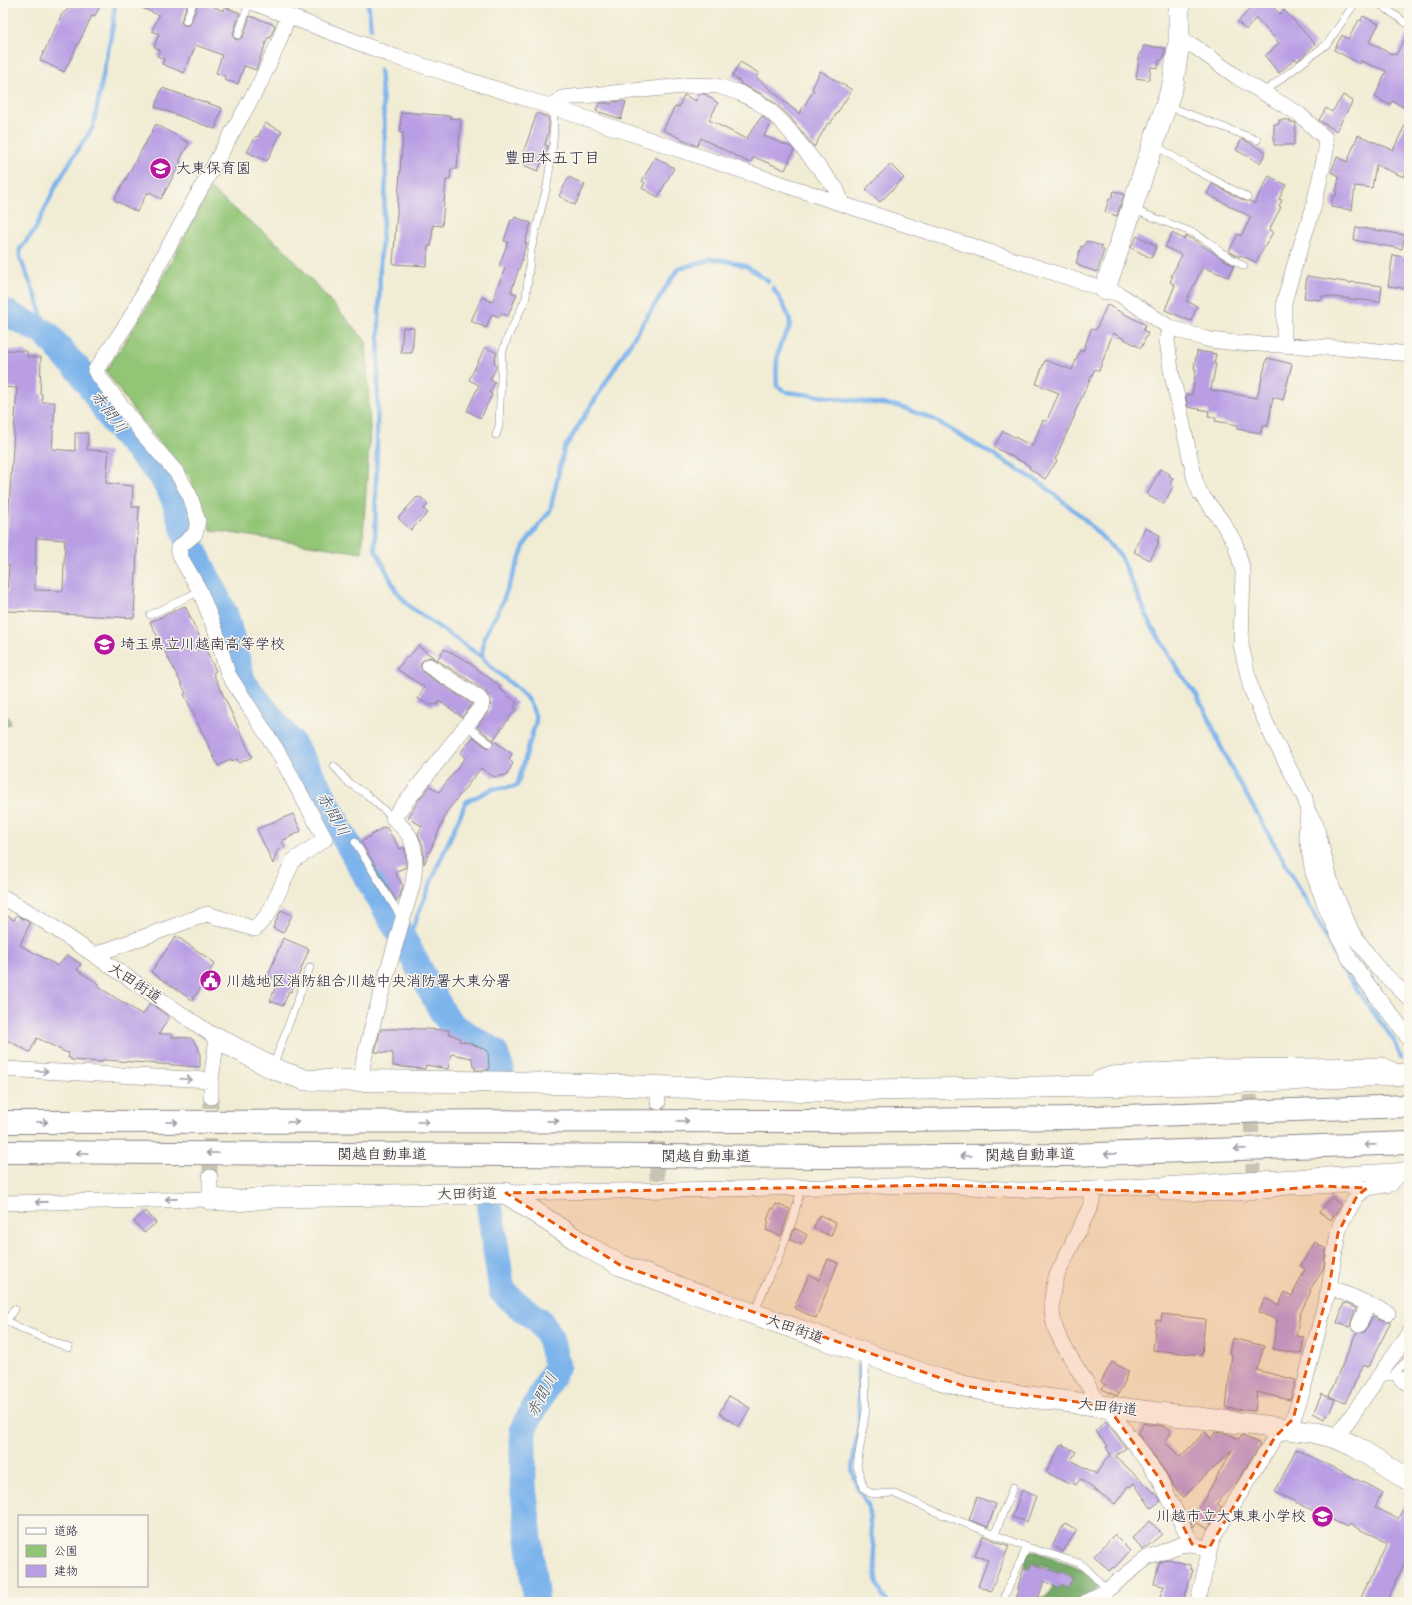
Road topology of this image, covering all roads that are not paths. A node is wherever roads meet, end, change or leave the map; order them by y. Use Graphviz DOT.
graph roads {
  1 [pos="192,3"];
  2 [pos="249,3"];
  3 [pos="254,3"];
  4 [pos="1179,3"];
  5 [pos="1355,3"];
  6 [pos="1378,3"];
  7 [pos="288,16"];
  8 [pos="186,21"];
  9 [pos="1409,25"];
  10 [pos="238,35"];
  11 [pos="1179,42"];
  12 [pos="1264,92"];
  13 [pos="1166,105"];
  14 [pos="552,107"];
  15 [pos="1256,140"];
  16 [pos="1154,144"];
  17 [pos="1247,197"];
  18 [pos="842,204"];
  19 [pos="1132,209"];
  20 [pos="1244,266"];
  21 [pos="1105,289"];
  22 [pos="1169,326"];
  23 [pos="1284,346"];
  24 [pos="1409,354"];
  25 [pos="496,435"];
  26 [pos="200,591"];
  27 [pos="150,615"];
  28 [pos="428,666"];
  29 [pos="467,726"];
  30 [pos="489,743"];
  31 [pos="334,766"];
  32 [pos="1308,812"];
  33 [pos="393,818"];
  34 [pos="355,842"];
  35 [pos="6,900"];
  36 [pos="400,929"];
  37 [pos="94,955"];
  38 [pos="310,967"];
  39 [pos="1409,998"];
  40 [pos="217,1038"];
  41 [pos="1409,1040"];
  42 [pos="272,1068"];
  43 [pos="3,1069"];
  44 [pos="1405,1074"];
  45 [pos="211,1080"];
  46 [pos="362,1080"];
  47 [pos="211,1097"];
  48 [pos="1409,1106"];
  49 [pos="3,1122"];
  50 [pos="1409,1143"];
  51 [pos="3,1152"];
  52 [pos="1406,1170"];
  53 [pos="210,1177"];
  54 [pos="1367,1188"];
  55 [pos="801,1189"];
  56 [pos="1098,1189"];
  57 [pos="506,1193"];
  58 [pos="210,1199"];
  59 [pos="3,1203"];
  60 [pos="1329,1286"];
  61 [pos="1368,1304"];
  62 [pos="14,1309"];
  63 [pos="1388,1313"];
  64 [pos="754,1314"];
  65 [pos="1359,1325"];
  66 [pos="1409,1333"];
  67 [pos="69,1348"];
  68 [pos="868,1355"];
  69 [pos="1409,1357"];
  70 [pos="1379,1377"];
  71 [pos="1103,1406"];
  72 [pos="1287,1428"];
  73 [pos="1336,1438"];
  74 [pos="1409,1480"];
  75 [pos="1013,1487"];
  76 [pos="995,1534"];
  77 [pos="1192,1544"];
  78 [pos="1027,1547"];
  79 [pos="1209,1548"];
  80 [pos="1107,1590"];
  81 [pos="1005,1595"];
  82 [pos="1086,1602"];
  83 [pos="1198,1602"];
  1 -- 8 [label="lane"];
  2 -- 10 [label="lane"];
  3 -- 7 [label="street"];
  4 -- 11 [label="street"];
  5 -- 12 [label="lane"];
  6 -- 9 [label="lane"];
  7 -- 14 [label="street"];
  7 -- 26 [label="street"];
  11 -- 12 [label="street"];
  11 -- 13 [label="street"];
  12 -- 23 [label="street"];
  13 -- 15 [label="lane"];
  13 -- 16 [label="street"];
  14 -- 18 [label="street"];
  14 -- 18 [label="street"];
  14 -- 25 [label="lane"];
  16 -- 17 [label="lane"];
  16 -- 19 [label="street"];
  18 -- 21 [label="street"];
  19 -- 20 [label="lane"];
  19 -- 21 [label="street"];
  21 -- 22 [label="street"];
  22 -- 23 [label="street"];
  22 -- 32 [label="street"];
  23 -- 24 [label="street"];
  26 -- 27 [label="lane"];
  26 -- 37 [label="street"];
  28 -- 29 [label="street"];
  29 -- 30 [label="lane"];
  29 -- 33 [label="street"];
  31 -- 33 [label="lane"];
  32 -- 39 [label="street"];
  32 -- 41 [label="street"];
  33 -- 36 [label="street"];
  34 -- 36 [label="lane"];
  35 -- 37 [label="street, 大田街道"];
  36 -- 46 [label="street"];
  37 -- 40 [label="street, 大田街道"];
  38 -- 42 [label="lane"];
  40 -- 42 [label="street"];
  40 -- 45 [label="street"];
  42 -- 46 [label="street"];
  43 -- 45 [label="street, one-way"];
  44 -- 46 [label="street"];
  45 -- 47 [label="street"];
  49 -- 48 [label="highway, one-way"];
  50 -- 51 [label="highway, 関越自動車道, one-way"];
  52 -- 54 [label="street"];
  52 -- 56 [label="street"];
  53 -- 58 [label="street"];
  54 -- 56 [label="street"];
  54 -- 60 [label="street"];
  55 -- 56 [label="street"];
  55 -- 57 [label="street"];
  55 -- 64 [label="lane"];
  56 -- 71 [label="street"];
  57 -- 58 [label="street, 大田街道"];
  57 -- 64 [label="street, 大田街道"];
  58 -- 59 [label="street, one-way"];
  60 -- 61 [label="street"];
  60 -- 72 [label="street"];
  61 -- 63 [label="street"];
  61 -- 65 [label="street"];
  62 -- 67 [label="lane"];
  64 -- 68 [label="street, 大田街道"];
  66 -- 70 [label="street"];
  68 -- 71 [label="street, 大田街道"];
  68 -- 76 [label="lane"];
  69 -- 70 [label="lane"];
  70 -- 73 [label="street"];
  71 -- 72 [label="street, 大田街道"];
  71 -- 77 [label="street"];
  72 -- 73 [label="street, 大田街道"];
  72 -- 79 [label="street"];
  73 -- 74 [label="street, 大田街道"];
  75 -- 76 [label="lane"];
  76 -- 78 [label="lane"];
  77 -- 79 [label="street"];
  77 -- 80 [label="street"];
  78 -- 80 [label="lane"];
  78 -- 81 [label="lane"];
  79 -- 83 [label="street"];
  80 -- 82 [label="street"];
}
